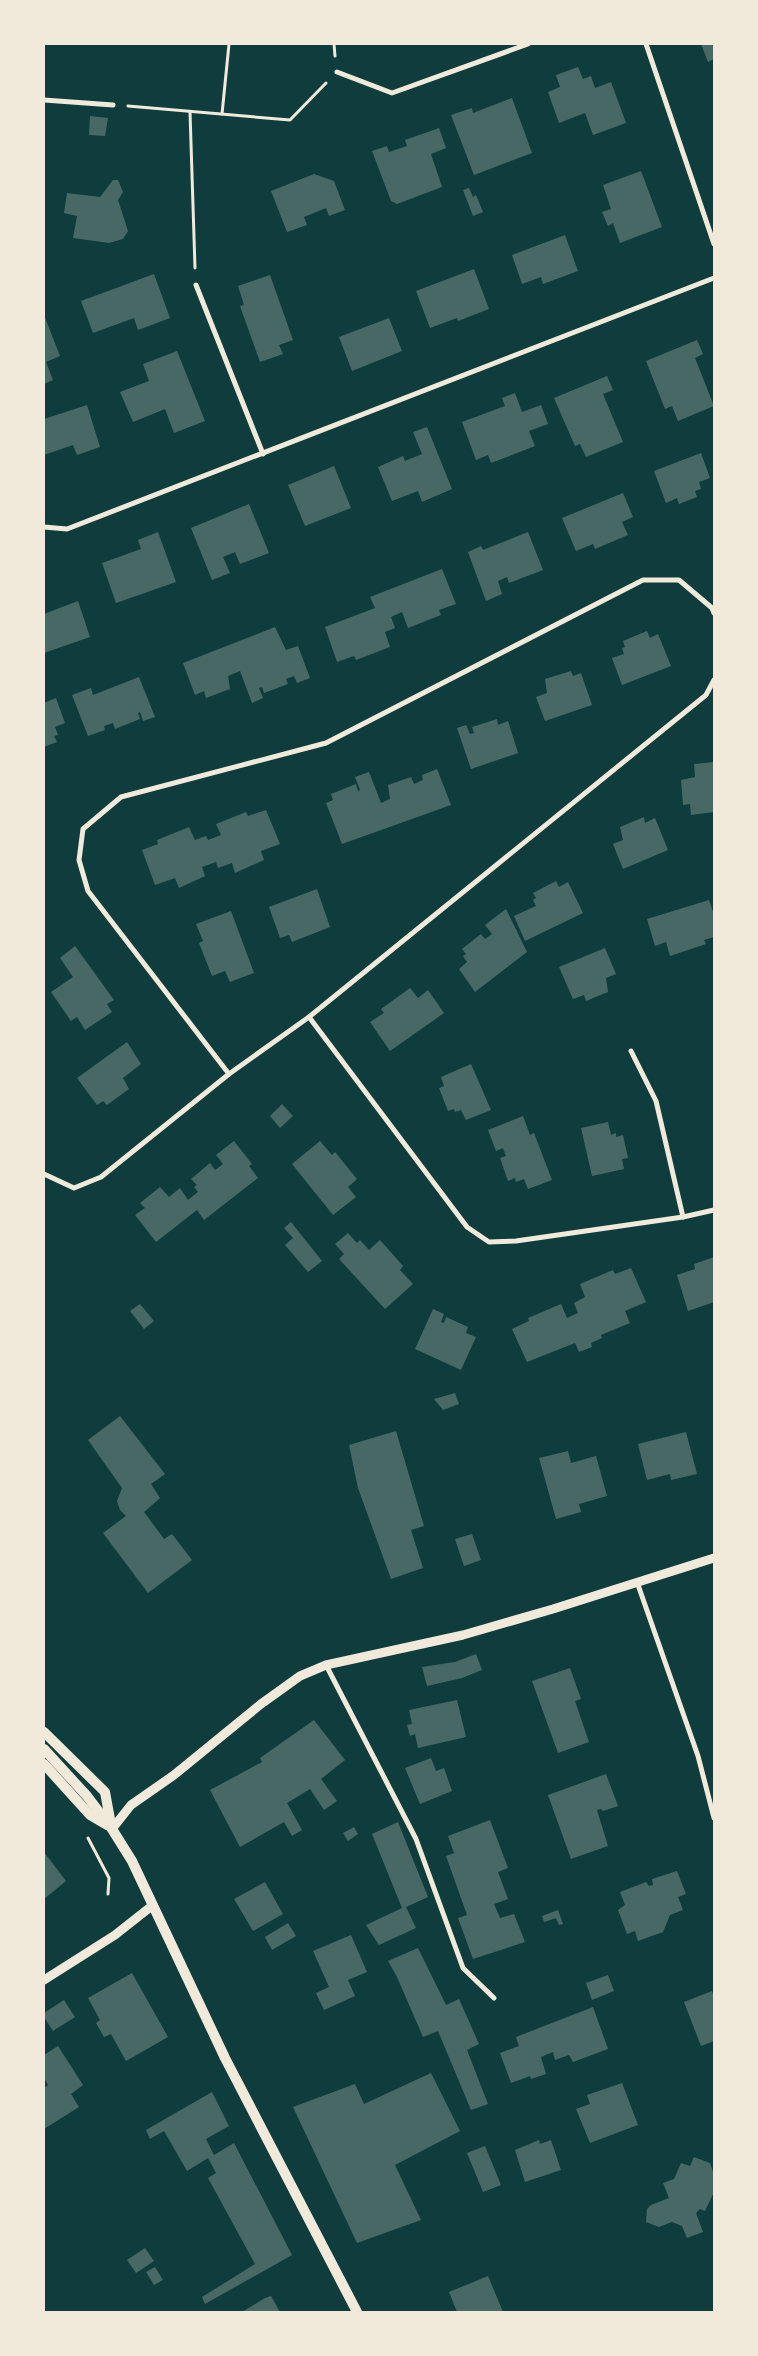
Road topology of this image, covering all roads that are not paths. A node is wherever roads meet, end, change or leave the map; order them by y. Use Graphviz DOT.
graph roads {
  1 [pos="528,44"];
  2 [pos="646,44"];
  3 [pos="337,72"];
  4 [pos="44,100"];
  5 [pos="113,105"];
  6 [pos="714,244"];
  7 [pos="714,278"];
  8 [pos="196,285"];
  9 [pos="262,454"];
  10 [pos="44,526"];
  11 [pos="714,608"];
  12 [pos="714,680"];
  13 [pos="309,1017"];
  14 [pos="631,1052"];
  15 [pos="230,1074"];
  16 [pos="44,1174"];
  17 [pos="714,1210"];
  18 [pos="683,1217"];
  19 [pos="714,1558"];
  20 [pos="637,1582"];
  21 [pos="326,1665"];
  22 [pos="44,1732"];
  23 [pos="44,1749"];
  24 [pos="44,1764"];
  25 [pos="714,1818"];
  26 [pos="112,1829"];
  27 [pos="153,1905"];
  28 [pos="44,1980"];
  29 [pos="494,1998"];
  30 [pos="357,2312"];
  1 -- 3 [label="street"];
  2 -- 6 [label="street"];
  4 -- 5 [label="street"];
  7 -- 9 [label="street"];
  8 -- 9 [label="street"];
  9 -- 10 [label="street"];
  11 -- 15 [label="street"];
  12 -- 13 [label="street"];
  13 -- 15 [label="street"];
  13 -- 18 [label="street"];
  14 -- 18 [label="street"];
  15 -- 16 [label="street"];
  17 -- 18 [label="street"];
  19 -- 20 [label="street"];
  20 -- 21 [label="street"];
  20 -- 25 [label="street"];
  21 -- 26 [label="street"];
  21 -- 29 [label="street"];
  22 -- 26 [label="main road"];
  23 -- 26 [label="main road"];
  24 -- 26 [label="main road"];
  26 -- 27 [label="main road"];
  27 -- 28 [label="street"];
  27 -- 30 [label="main road"];
}
